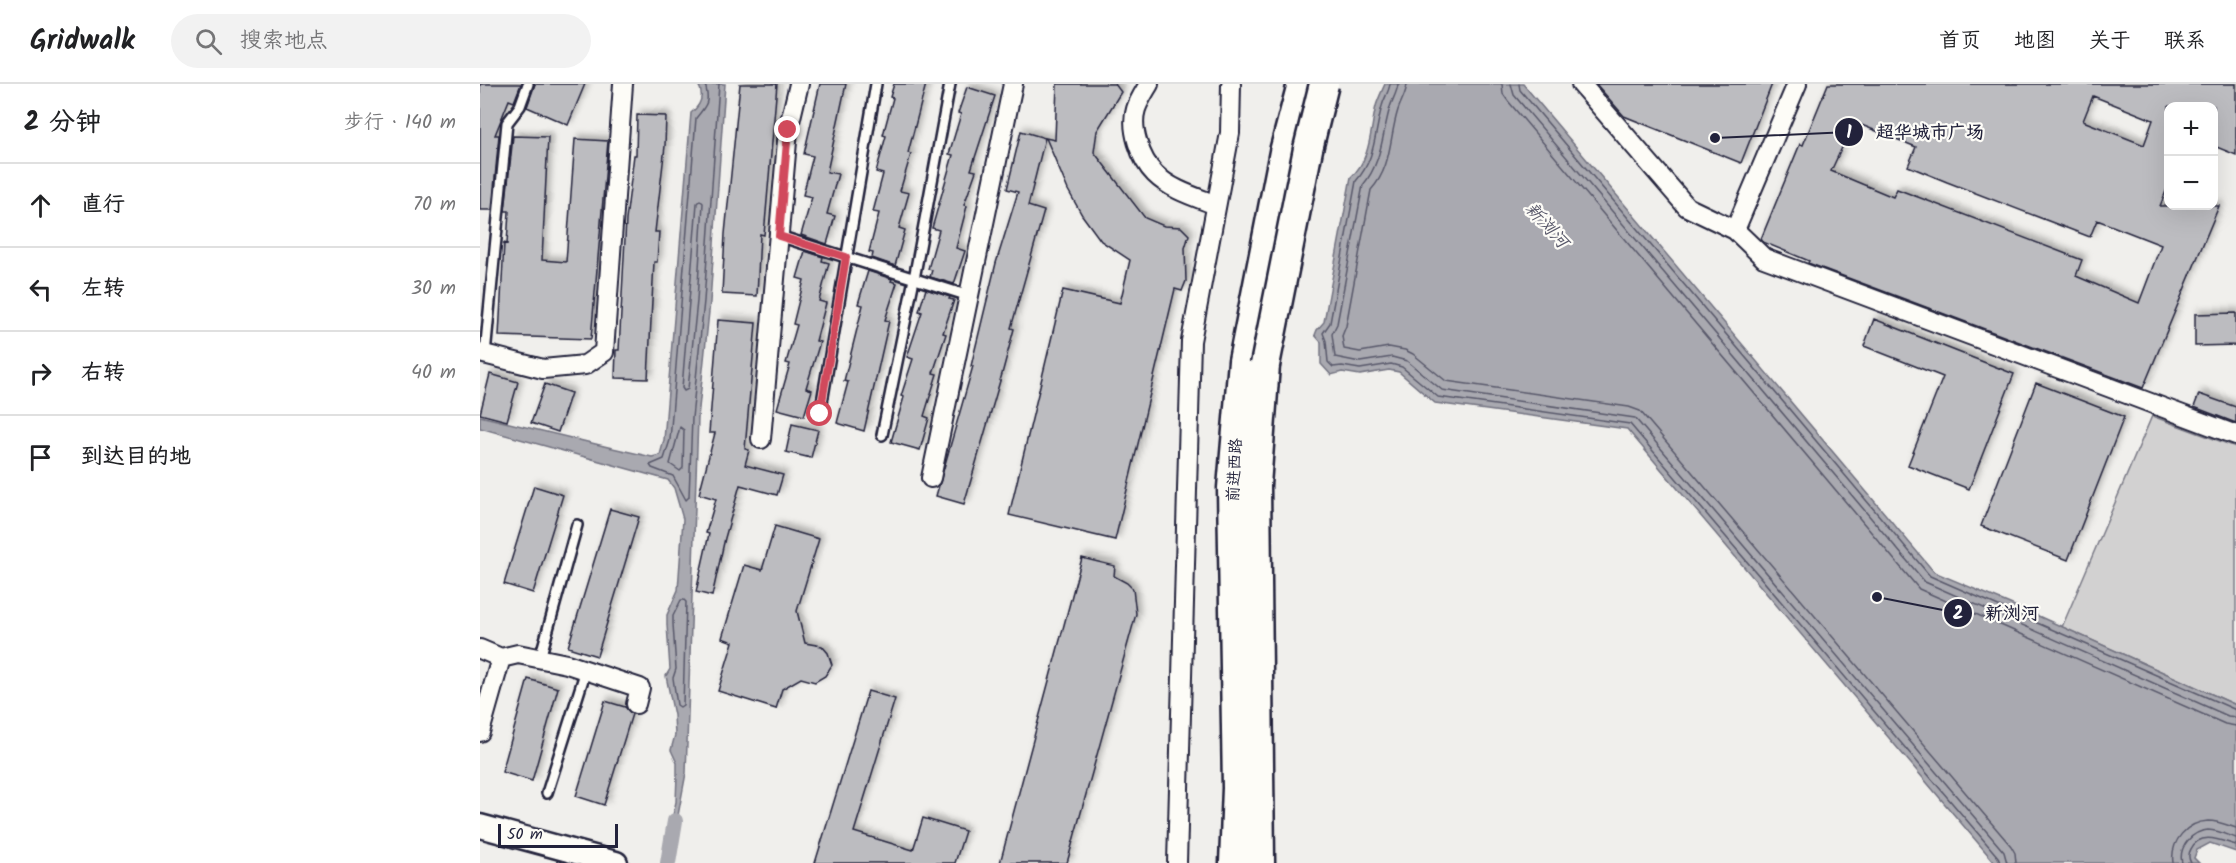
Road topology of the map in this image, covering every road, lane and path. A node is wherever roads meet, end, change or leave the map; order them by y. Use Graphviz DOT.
graph roads {
  1 [pos="528,84"];
  2 [pos="623,84"];
  3 [pos="799,84"];
  4 [pos="876,84"];
  5 [pos="950,84"];
  6 [pos="1013,84"];
  7 [pos="1149,84"];
  8 [pos="1231,84"];
  9 [pos="1302,84"];
  10 [pos="1324,84"];
  11 [pos="1581,84"];
  12 [pos="1797,84"];
  13 [pos="1216,205"];
  14 [pos="1736,230"];
  15 [pos="779,236"];
  16 [pos="846,257"];
  17 [pos="914,279"];
  18 [pos="969,296"];
  19 [pos="483,354"];
  20 [pos="1254,363"];
  21 [pos="820,414"];
  22 [pos="882,435"];
  23 [pos="2236,435"];
  24 [pos="761,439"];
  25 [pos="931,478"];
  26 [pos="577,525"];
  27 [pos="480,649"];
  28 [pos="501,658"];
  29 [pos="540,658"];
  30 [pos="586,670"];
  31 [pos="636,704"];
  32 [pos="480,732"];
  33 [pos="547,793"];
  34 [pos="480,826"];
  35 [pos="616,863"];
  36 [pos="1177,863"];
  37 [pos="1234,863"];
  38 [pos="1260,863"];
  1 -- 19 [label="lane"];
  2 -- 19 [label="street"];
  3 -- 15 [label="street"];
  4 -- 16 [label="lane"];
  5 -- 17 [label="lane"];
  6 -- 18 [label="street"];
  7 -- 13 [label="street"];
  8 -- 13 [label="street"];
  9 -- 20 [label="main road, 前进西路"];
  10 -- 20 [label="main road, 前进西路, bridge"];
  11 -- 14 [label="street"];
  12 -- 14 [label="street"];
  13 -- 36 [label="street"];
  14 -- 23 [label="street"];
  15 -- 16 [label="lane"];
  15 -- 24 [label="street"];
  16 -- 17 [label="lane"];
  16 -- 21 [label="lane"];
  17 -- 18 [label="lane"];
  17 -- 22 [label="lane"];
  18 -- 25 [label="street"];
  20 -- 37 [label="main road, 前进西路"];
  20 -- 38 [label="main road, 前进西路"];
  26 -- 29 [label="lane"];
  27 -- 28 [label="street"];
  28 -- 29 [label="street"];
  28 -- 32 [label="street"];
  29 -- 30 [label="street"];
  30 -- 31 [label="street"];
  30 -- 33 [label="lane"];
  34 -- 35 [label="street"];
}
